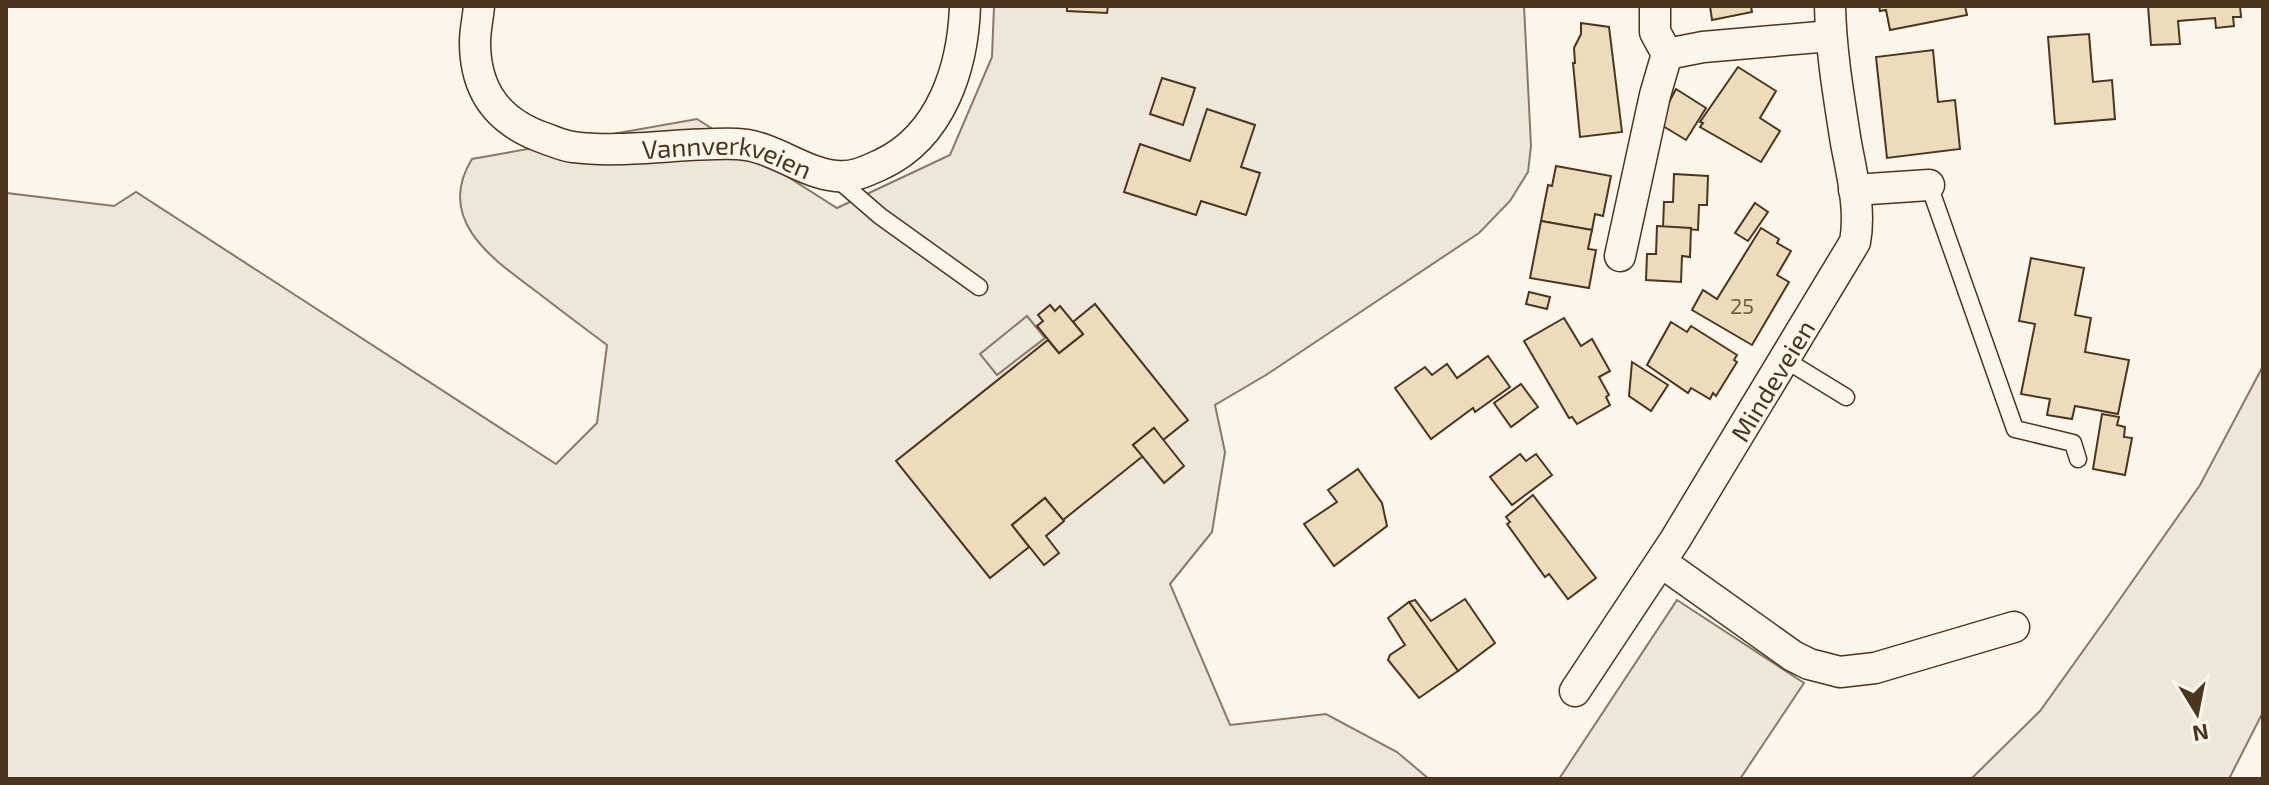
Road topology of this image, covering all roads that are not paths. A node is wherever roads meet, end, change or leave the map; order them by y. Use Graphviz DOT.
graph roads {
  1 [pos="479,6"];
  2 [pos="965,6"];
  3 [pos="1655,6"];
  4 [pos="1830,6"];
  5 [pos="1831,36"];
  6 [pos="1667,54"];
  7 [pos="835,176"];
  8 [pos="1929,185"];
  9 [pos="1854,190"];
  10 [pos="1620,256"];
  11 [pos="979,287"];
  12 [pos="1784,359"];
  13 [pos="1846,397"];
  14 [pos="2078,459"];
  15 [pos="1661,562"];
  16 [pos="2014,627"];
  17 [pos="1575,691"];
  1 -- 7 [label="street, Vannverkveien"];
  2 -- 7 [label="street, Vannverkveien"];
  3 -- 6 [label="street"];
  4 -- 5 [label="street, Mindeveien"];
  5 -- 6 [label="street"];
  5 -- 9 [label="street, Mindeveien"];
  6 -- 10 [label="street"];
  7 -- 11 [label="lane"];
  8 -- 9 [label="street"];
  8 -- 14 [label="lane"];
  9 -- 12 [label="street, Mindeveien"];
  12 -- 13 [label="lane"];
  12 -- 15 [label="street, Mindeveien"];
  15 -- 16 [label="street"];
  15 -- 17 [label="street, Mindeveien"];
}
